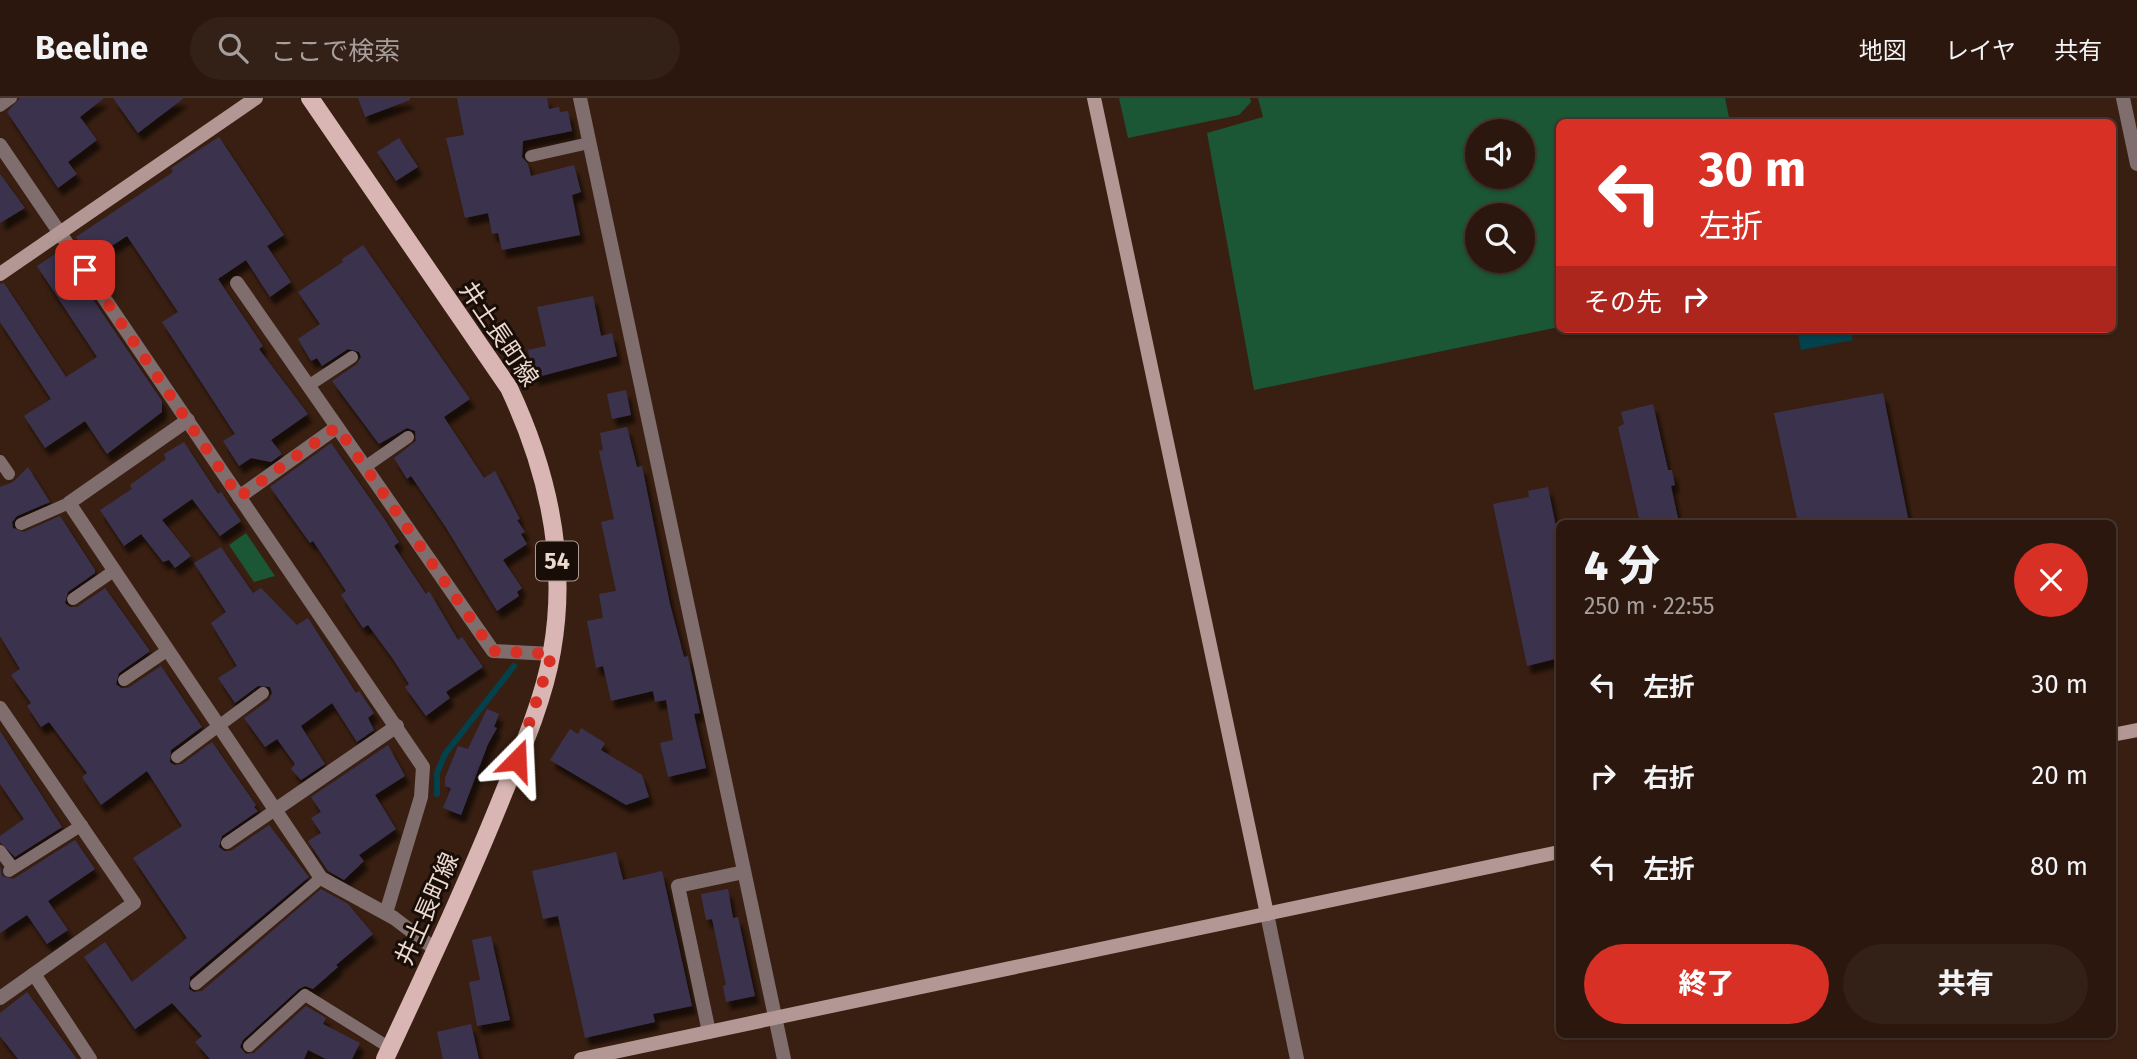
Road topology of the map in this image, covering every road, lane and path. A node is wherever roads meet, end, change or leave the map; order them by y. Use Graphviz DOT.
graph roads {
  1 [pos="11,98"];
  2 [pos="256,98"];
  3 [pos="310,98"];
  4 [pos="580,98"];
  5 [pos="1094,98"];
  6 [pos="2123,98"];
  7 [pos="0,106"];
  8 [pos="590,143"];
  9 [pos="0,145"];
  10 [pos="531,156"];
  11 [pos="2137,164"];
  12 [pos="60,233"];
  13 [pos="0,274"];
  14 [pos="237,283"];
  15 [pos="352,357"];
  16 [pos="308,386"];
  17 [pos="188,420"];
  18 [pos="337,427"];
  19 [pos="408,437"];
  20 [pos="0,461"];
  21 [pos="365,467"];
  22 [pos="9,474"];
  23 [pos="239,497"];
  24 [pos="69,503"];
  25 [pos="21,524"];
  26 [pos="115,570"];
  27 [pos="73,599"];
  28 [pos="168,650"];
  29 [pos="552,654"];
  30 [pos="124,680"];
  31 [pos="263,692"];
  32 [pos="0,708"];
  33 [pos="218,725"];
  34 [pos="397,726"];
  35 [pos="2137,730"];
  36 [pos="2116,734"];
  37 [pos="177,757"];
  38 [pos="275,810"];
  39 [pos="82,825"];
  40 [pos="227,843"];
  41 [pos="0,851"];
  42 [pos="1556,853"];
  43 [pos="744,872"];
  44 [pos="321,878"];
  45 [pos="386,913"];
  46 [pos="1267,914"];
  47 [pos="436,950"];
  48 [pos="34,974"];
  49 [pos="196,984"];
  50 [pos="0,998"];
  51 [pos="775,1018"];
  52 [pos="709,1032"];
  53 [pos="249,1046"];
  54 [pos="388,1053"];
  55 [pos="90,1059"];
  56 [pos="581,1059"];
  57 [pos="784,1059"];
  58 [pos="1297,1059"];
  1 -- 7 [label="lane"];
  2 -- 12 [label="street"];
  3 -- 29 [label="main road, 井土長町線 / 54"];
  4 -- 8 [label="street"];
  5 -- 46 [label="street"];
  6 -- 11 [label="street"];
  8 -- 10 [label="lane"];
  8 -- 43 [label="street"];
  9 -- 12 [label="street"];
  12 -- 13 [label="street"];
  12 -- 17 [label="street"];
  14 -- 16 [label="street"];
  15 -- 16 [label="lane"];
  16 -- 18 [label="street"];
  17 -- 23 [label="street"];
  17 -- 24 [label="street"];
  18 -- 21 [label="street"];
  18 -- 23 [label="street"];
  19 -- 21 [label="lane"];
  20 -- 22 [label="lane"];
  21 -- 29 [label="street"];
  23 -- 34 [label="street"];
  24 -- 25 [label="lane"];
  24 -- 26 [label="street"];
  26 -- 27 [label="lane"];
  26 -- 28 [label="street"];
  28 -- 30 [label="lane"];
  28 -- 33 [label="street"];
  29 -- 47 [label="main road, 井土長町線 / 54"];
  31 -- 33 [label="lane"];
  32 -- 39 [label="street"];
  33 -- 37 [label="lane"];
  33 -- 38 [label="street"];
  34 -- 38 [label="street"];
  34 -- 45 [label="street"];
  35 -- 36 [label="street"];
  38 -- 40 [label="lane"];
  38 -- 44 [label="street"];
  39 -- 41 [label="lane"];
  39 -- 48 [label="street"];
  42 -- 46 [label="street"];
  43 -- 51 [label="street"];
  43 -- 52 [label="street"];
  44 -- 45 [label="street"];
  44 -- 49 [label="lane"];
  45 -- 47 [label="street"];
  46 -- 51 [label="street"];
  46 -- 58 [label="street"];
  47 -- 54 [label="main road, 井土長町線 / 54"];
  48 -- 50 [label="street"];
  48 -- 55 [label="street"];
  51 -- 52 [label="street"];
  51 -- 57 [label="street"];
  52 -- 56 [label="street"];
  53 -- 54 [label="lane"];
}
